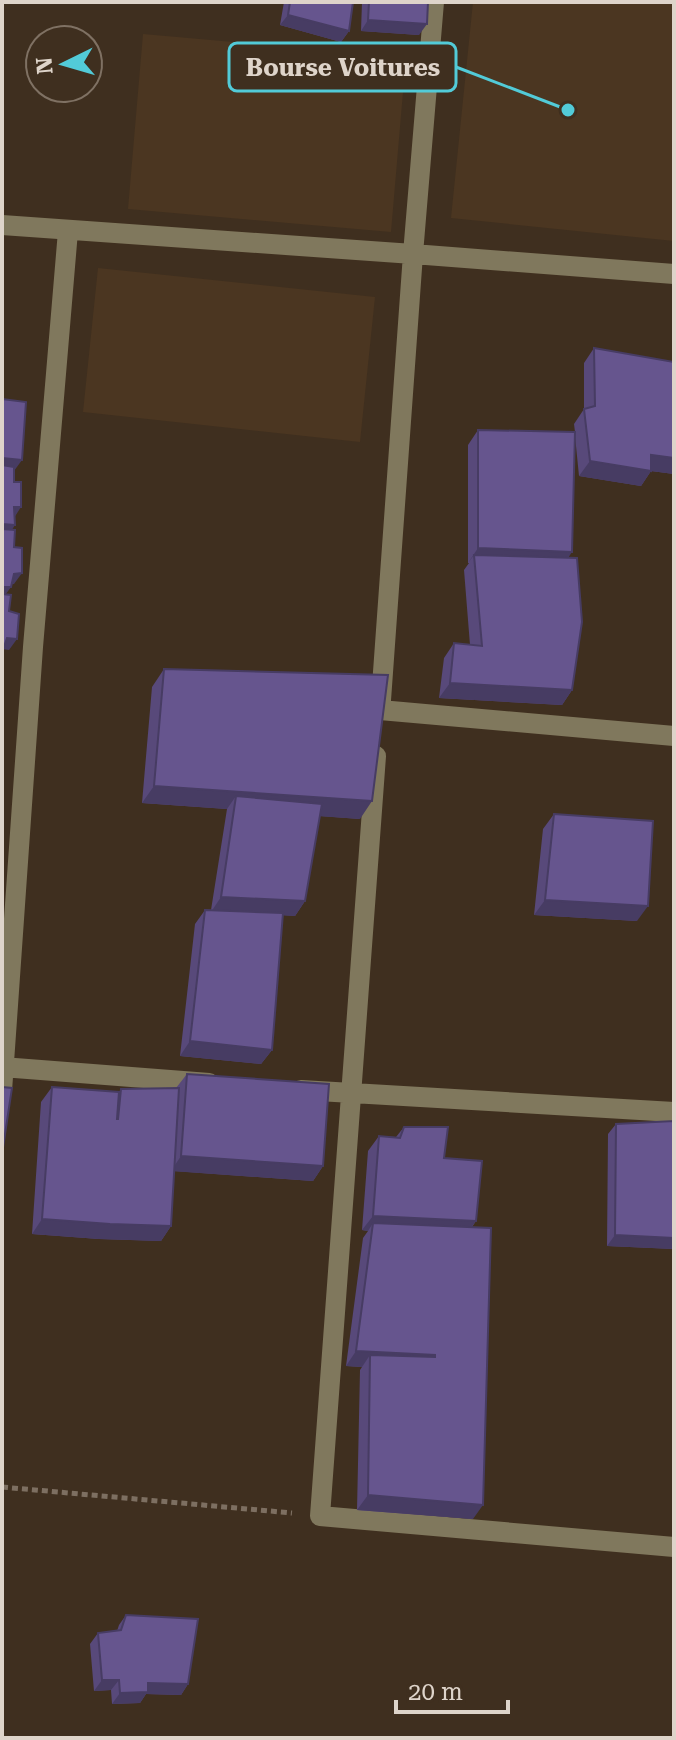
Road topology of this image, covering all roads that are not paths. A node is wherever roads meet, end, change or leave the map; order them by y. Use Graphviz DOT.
graph roads {
  1 [pos="434,2"];
  2 [pos="2,225"];
  3 [pos="68,231"];
  4 [pos="413,254"];
  5 [pos="674,274"];
  6 [pos="379,725"];
  7 [pos="674,736"];
  8 [pos="3,1067"];
  9 [pos="225,1084"];
  10 [pos="288,1089"];
  11 [pos="2,1091"];
  12 [pos="352,1094"];
  13 [pos="674,1112"];
  14 [pos="674,1547"];
  1 -- 4 [label="street"];
  2 -- 3 [label="street"];
  3 -- 4 [label="street"];
  3 -- 8 [label="street"];
  4 -- 5 [label="street"];
  4 -- 6 [label="street"];
  6 -- 7 [label="street"];
  6 -- 12 [label="street"];
  8 -- 9 [label="street"];
  8 -- 11 [label="street"];
  10 -- 12 [label="street"];
  12 -- 13 [label="street"];
  12 -- 14 [label="street"];
}
